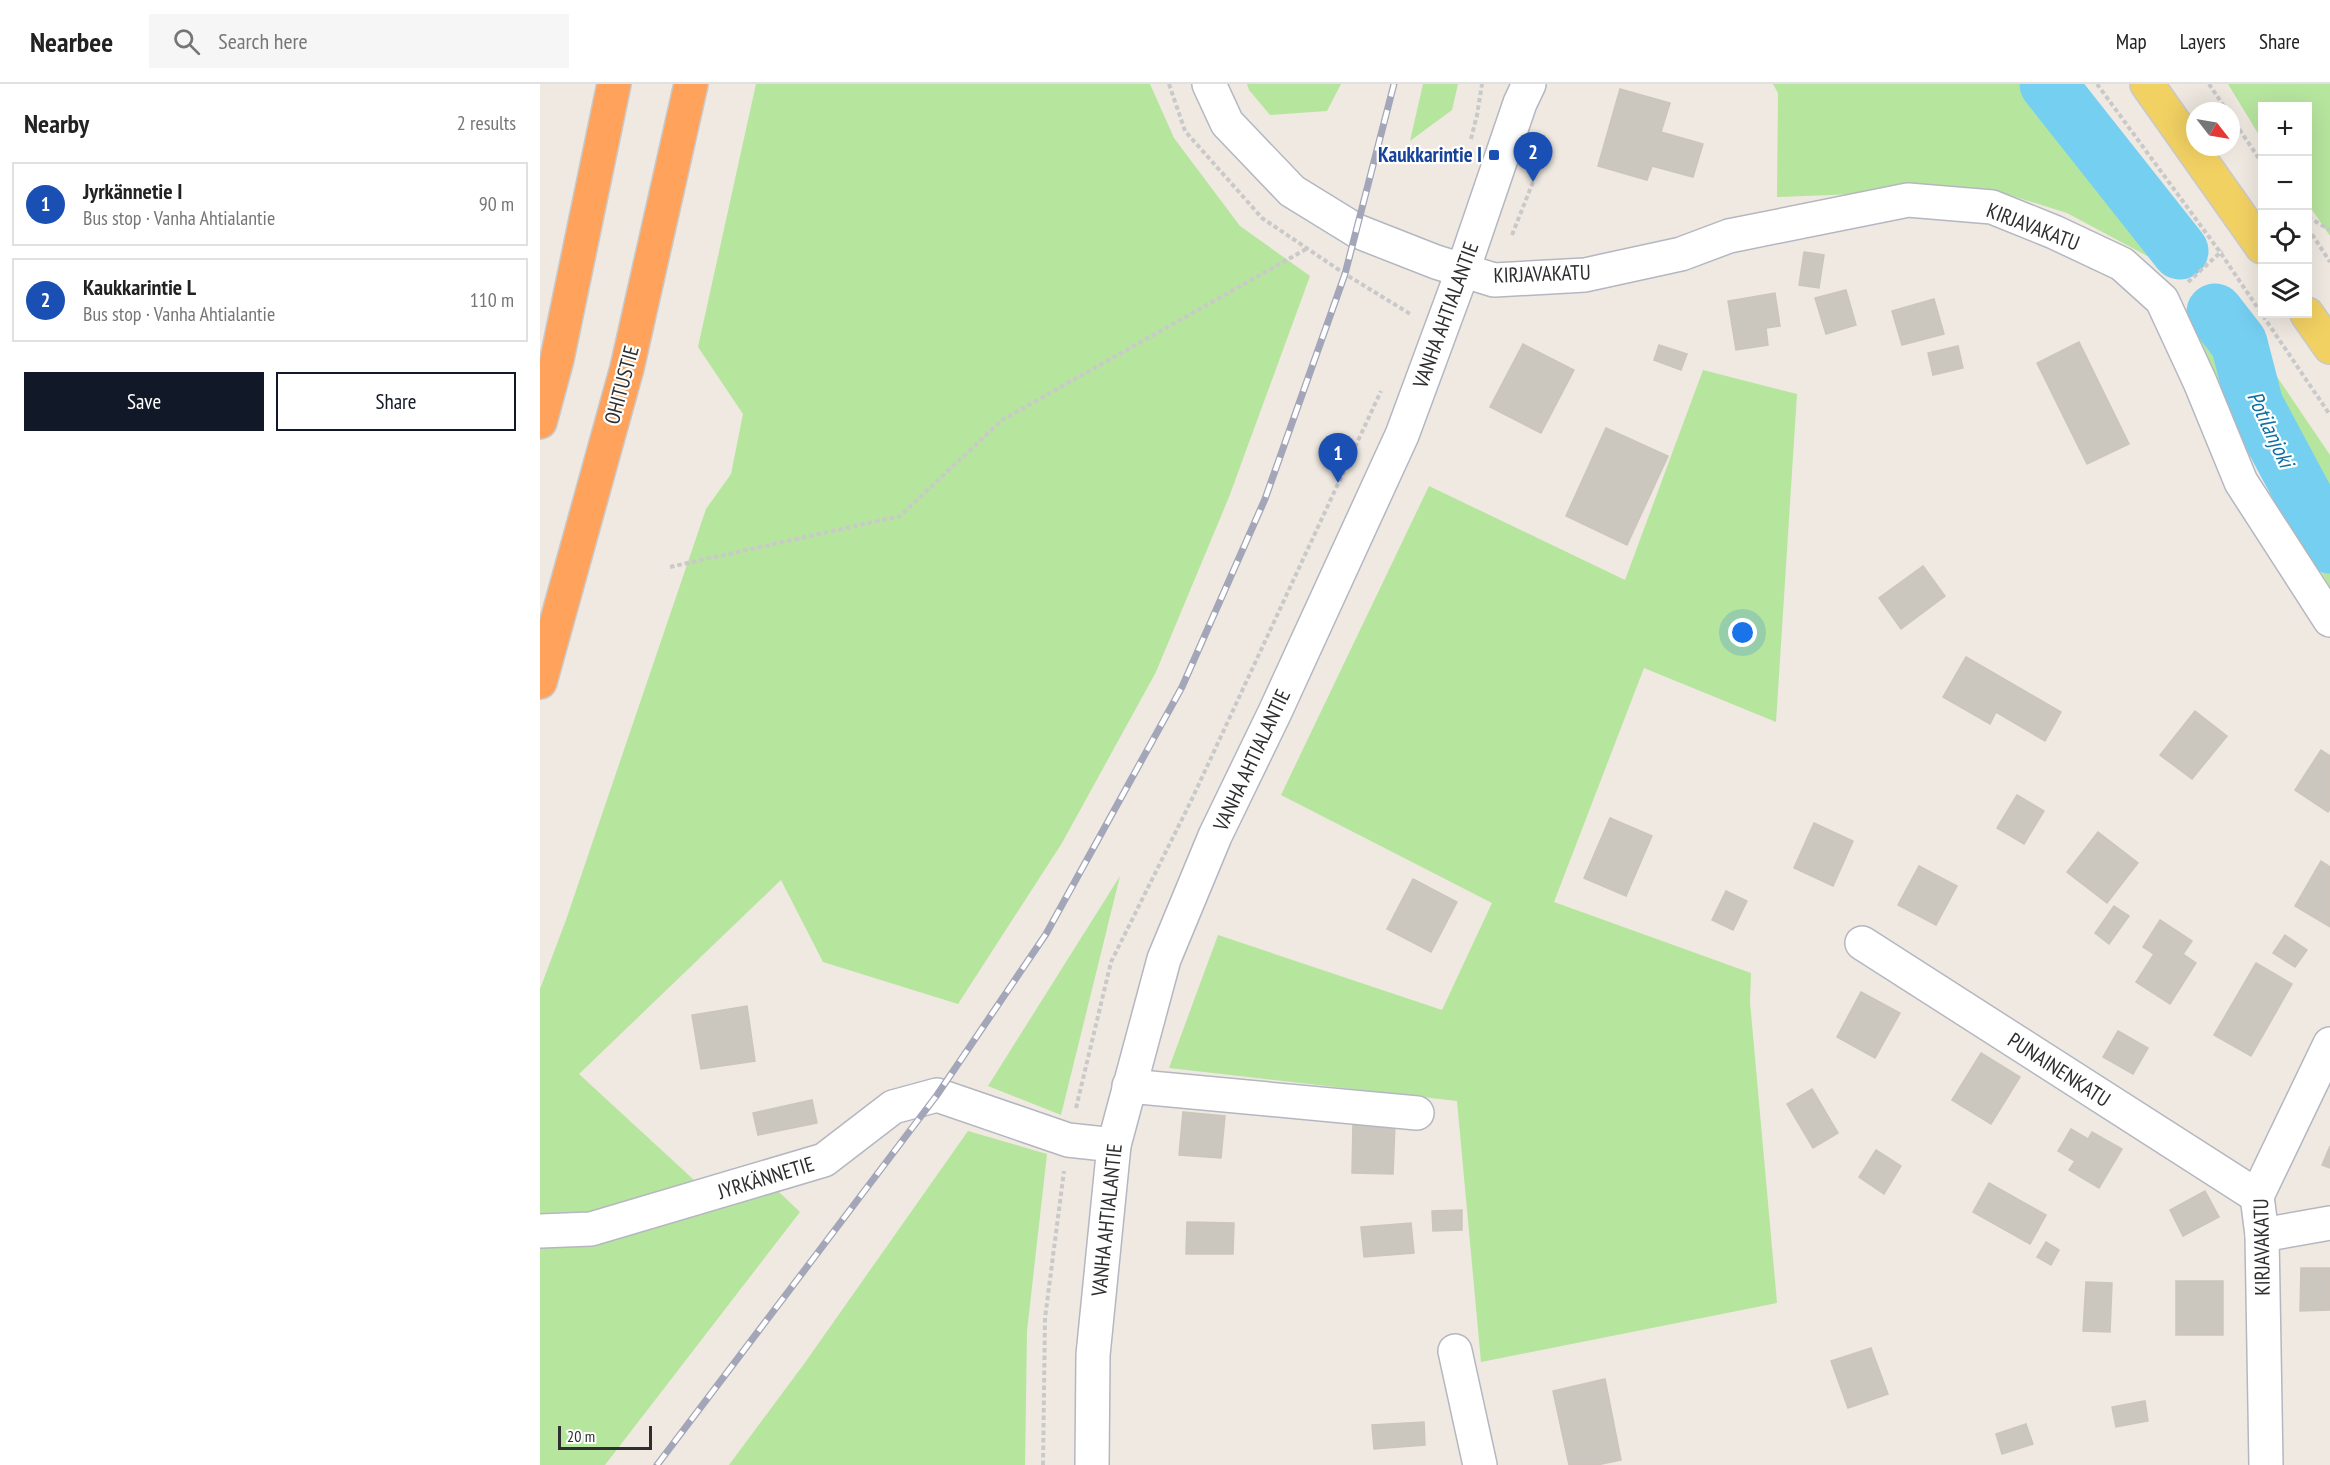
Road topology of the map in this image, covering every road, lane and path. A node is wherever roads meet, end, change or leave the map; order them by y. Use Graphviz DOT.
graph roads {
  1 [pos="614,84"];
  2 [pos="691,84"];
  3 [pos="1209,84"];
  4 [pos="1529,84"];
  5 [pos="2097,84"];
  6 [pos="2147,84"];
  7 [pos="2209,84"];
  8 [pos="2221,102"];
  9 [pos="2240,130"];
  10 [pos="2258,157"];
  11 [pos="1533,182"];
  12 [pos="2312,220"];
  13 [pos="2330,230"];
  14 [pos="2312,235"];
  15 [pos="2258,241"];
  16 [pos="1308,248"];
  17 [pos="2220,252"];
  18 [pos="2330,262"];
  19 [pos="1463,270"];
  20 [pos="1494,280"];
  21 [pos="2162,300"];
  22 [pos="2310,318"];
  23 [pos="2330,347"];
  24 [pos="2330,415"];
  25 [pos="540,422"];
  26 [pos="670,567"];
  27 [pos="2330,620"];
  28 [pos="540,682"];
  29 [pos="1862,944"];
  30 [pos="2330,1044"];
  31 [pos="1129,1086"];
  32 [pos="1417,1113"];
  33 [pos="1114,1145"];
  34 [pos="2257,1196"];
  35 [pos="2330,1223"];
  36 [pos="540,1231"];
  37 [pos="2262,1235"];
  38 [pos="1455,1351"];
  39 [pos="1092,1465"];
  40 [pos="1480,1465"];
  41 [pos="2266,1465"];
  1 -- 25 [label="highway"];
  2 -- 28 [label="highway, OHITUSTIE"];
  3 -- 19 [label="street, KIRJAVAKATU"];
  4 -- 19 [label="street, VANHA AHTIALANTIE"];
  5 -- 17 [label="path"];
  6 -- 15 [label="main road"];
  7 -- 8 [label="path"];
  9 -- 10 [label="path"];
  11 -- 20 [label="path"];
  12 -- 13 [label="path"];
  14 -- 18 [label="path"];
  15 -- 17 [label="path"];
  16 -- 26 [label="path"];
  17 -- 21 [label="path"];
  17 -- 24 [label="path"];
  19 -- 20 [label="street, KIRJAVAKATU"];
  19 -- 31 [label="street, VANHA AHTIALANTIE"];
  20 -- 21 [label="street, KIRJAVAKATU"];
  21 -- 27 [label="street, KIRJAVAKATU"];
  22 -- 23 [label="main road"];
  29 -- 34 [label="street, PUNAINENKATU"];
  30 -- 34 [label="street, KIRJAVAKATU"];
  31 -- 32 [label="street"];
  31 -- 33 [label="street, VANHA AHTIALANTIE"];
  33 -- 36 [label="street, JYRKÄNNETIE"];
  33 -- 39 [label="street, VANHA AHTIALANTIE"];
  34 -- 37 [label="street, KIRJAVAKATU"];
  35 -- 37 [label="street"];
  37 -- 41 [label="street, KIRJAVAKATU"];
  38 -- 40 [label="street"];
}
